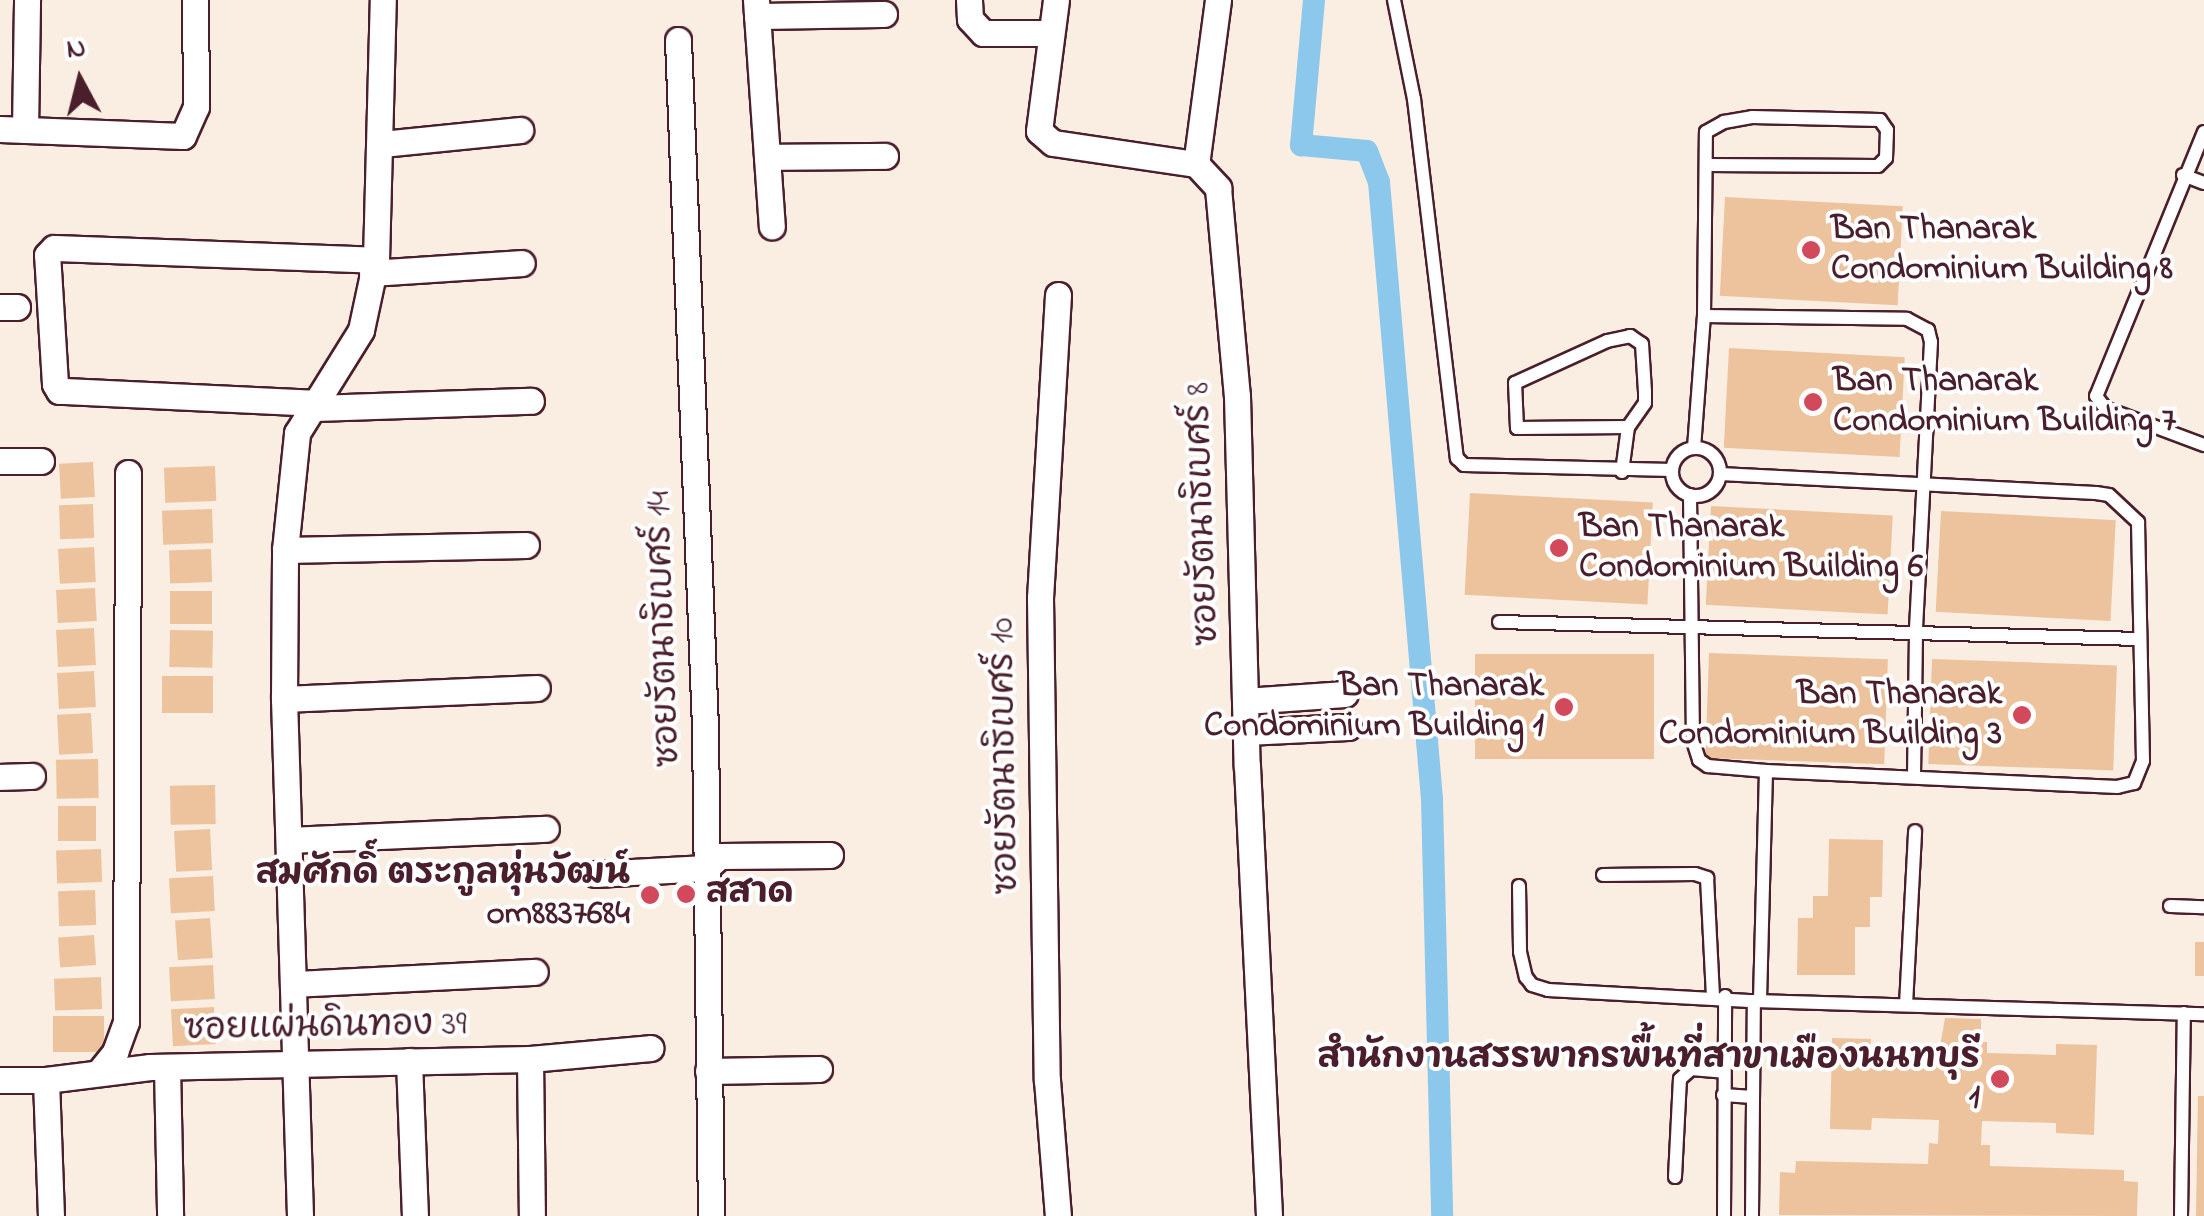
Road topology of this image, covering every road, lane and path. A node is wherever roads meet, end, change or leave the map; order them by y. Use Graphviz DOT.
graph roads {
  1 [pos="27,0"];
  2 [pos="196,0"];
  3 [pos="383,0"];
  4 [pos="969,0"];
  5 [pos="1056,0"];
  6 [pos="1218,0"];
  7 [pos="1394,0"];
  8 [pos="757,8"];
  9 [pos="884,14"];
  10 [pos="1051,34"];
  11 [pos="678,40"];
  12 [pos="12,129"];
  13 [pos="520,130"];
  14 [pos="2204,132"];
  15 [pos="382,144"];
  16 [pos="885,156"];
  17 [pos="767,157"];
  18 [pos="1196,164"];
  19 [pos="1706,165"];
  20 [pos="2183,176"];
  21 [pos="2204,182"];
  22 [pos="772,226"];
  23 [pos="522,263"];
  24 [pos="374,266"];
  25 [pos="1058,295"];
  26 [pos="1704,316"];
  27 [pos="531,401"];
  28 [pos="316,405"];
  29 [pos="1628,427"];
  30 [pos="2204,445"];
  31 [pos="1694,448"];
  32 [pos="0,461"];
  33 [pos="41,461"];
  34 [pos="1672,470"];
  35 [pos="1622,472"];
  36 [pos="128,474"];
  37 [pos="1720,474"];
  38 [pos="1925,481"];
  39 [pos="1690,495"];
  40 [pos="526,545"];
  41 [pos="285,550"];
  42 [pos="1499,622"];
  43 [pos="1692,626"];
  44 [pos="1916,633"];
  45 [pos="2140,639"];
  46 [pos="537,688"];
  47 [pos="1345,694"];
  48 [pos="284,700"];
  49 [pos="1245,702"];
  50 [pos="1348,727"];
  51 [pos="1246,732"];
  52 [pos="1766,771"];
  53 [pos="1914,775"];
  54 [pos="32,776"];
  55 [pos="0,777"];
  56 [pos="546,829"];
  57 [pos="1915,832"];
  58 [pos="289,840"];
  59 [pos="830,855"];
  60 [pos="706,868"];
  61 [pos="595,874"];
  62 [pos="1603,876"];
  63 [pos="1519,886"];
  64 [pos="2170,906"];
  65 [pos="2204,907"];
  66 [pos="535,972"];
  67 [pos="294,984"];
  68 [pos="1719,996"];
  69 [pos="1757,1001"];
  70 [pos="1906,1005"];
  71 [pos="2184,1013"];
  72 [pos="2204,1014"];
  73 [pos="126,1022"];
  74 [pos="651,1048"];
  75 [pos="530,1058"];
  76 [pos="409,1061"];
  77 [pos="296,1064"];
  78 [pos="158,1067"];
  79 [pos="819,1069"];
  80 [pos="708,1071"];
  81 [pos="100,1072"];
  82 [pos="1724,1072"];
  83 [pos="0,1080"];
  84 [pos="46,1080"];
  85 [pos="1723,1095"];
  86 [pos="1753,1097"];
  87 [pos="1676,1176"];
  88 [pos="51,1216"];
  89 [pos="170,1216"];
  90 [pos="300,1216"];
  91 [pos="414,1216"];
  92 [pos="532,1216"];
  93 [pos="712,1216"];
  94 [pos="1058,1216"];
  95 [pos="1270,1216"];
  96 [pos="1724,1216"];
  97 [pos="1752,1216"];
  98 [pos="2181,1216"];
  1 -- 12 [label="street"];
  2 -- 12 [label="street"];
  3 -- 15 [label="street"];
  4 -- 10 [label="street"];
  5 -- 10 [label="street"];
  6 -- 18 [label="street"];
  7 -- 35 [label="lane"];
  8 -- 9 [label="street"];
  8 -- 17 [label="street"];
  10 -- 18 [label="street"];
  11 -- 60 [label="street, ซอยรัตนาธิเบศร์ 14"];
  13 -- 15 [label="street"];
  14 -- 20 [label="lane"];
  15 -- 24 [label="street"];
  16 -- 17 [label="street"];
  17 -- 22 [label="street"];
  18 -- 49 [label="street, ซอยรัตนาธิเบศร์ 8"];
  19 -- 19 [label="lane"];
  19 -- 26 [label="lane"];
  20 -- 21 [label="lane"];
  20 -- 30 [label="lane"];
  23 -- 24 [label="street"];
  24 -- 28 [label="street"];
  24 -- 28 [label="street"];
  25 -- 94 [label="street, ซอยรัตนาธิเบศร์ 10"];
  26 -- 31 [label="lane"];
  26 -- 38 [label="lane"];
  27 -- 28 [label="street"];
  28 -- 41 [label="street"];
  29 -- 29 [label="lane"];
  29 -- 35 [label="lane"];
  31 -- 34 [label="lane"];
  31 -- 37 [label="lane"];
  32 -- 33 [label="street"];
  34 -- 35 [label="lane"];
  34 -- 39 [label="lane"];
  36 -- 73 [label="street"];
  37 -- 38 [label="lane"];
  37 -- 39 [label="lane"];
  38 -- 44 [label="lane"];
  38 -- 45 [label="lane"];
  39 -- 43 [label="lane"];
  40 -- 41 [label="street"];
  41 -- 48 [label="street"];
  42 -- 43 [label="lane"];
  43 -- 44 [label="lane"];
  43 -- 52 [label="lane"];
  44 -- 45 [label="lane"];
  44 -- 53 [label="lane"];
  45 -- 53 [label="lane"];
  46 -- 48 [label="street"];
  47 -- 49 [label="street"];
  48 -- 58 [label="street"];
  49 -- 51 [label="street, ซอยรัตนาธิเบศร์ 8"];
  50 -- 51 [label="street"];
  51 -- 95 [label="street, ซอยรัตนาธิเบศร์ 8"];
  52 -- 53 [label="lane"];
  52 -- 69 [label="lane"];
  54 -- 55 [label="street"];
  56 -- 58 [label="street"];
  57 -- 70 [label="lane"];
  58 -- 67 [label="street"];
  59 -- 60 [label="street"];
  60 -- 61 [label="street"];
  60 -- 80 [label="street, ซอยรัตนาธิเบศร์ 14"];
  62 -- 68 [label="lane"];
  63 -- 68 [label="lane"];
  64 -- 65 [label="lane"];
  66 -- 67 [label="street"];
  67 -- 77 [label="street"];
  68 -- 69 [label="lane"];
  68 -- 82 [label="lane"];
  69 -- 70 [label="lane"];
  69 -- 86 [label="lane"];
  70 -- 71 [label="lane"];
  71 -- 72 [label="lane"];
  71 -- 98 [label="lane"];
  73 -- 78 [label="street"];
  73 -- 81 [label="street"];
  74 -- 75 [label="street, ซอยแผ่นดินทอง 39"];
  75 -- 76 [label="street, ซอยแผ่นดินทอง 39"];
  75 -- 92 [label="street"];
  76 -- 77 [label="street, ซอยแผ่นดินทอง 39"];
  76 -- 91 [label="street"];
  77 -- 78 [label="street, ซอยแผ่นดินทอง 39"];
  77 -- 90 [label="street"];
  78 -- 81 [label="street, ซอยแผ่นดินทอง 39"];
  78 -- 89 [label="street"];
  79 -- 80 [label="street"];
  80 -- 93 [label="street, ซอยรัตนาธิเบศร์ 14"];
  81 -- 84 [label="street, ซอยแผ่นดินทอง 39"];
  82 -- 85 [label="lane"];
  82 -- 87 [label="lane"];
  83 -- 84 [label="street, ซอยแผ่นดินทอง 39"];
  84 -- 88 [label="street"];
  85 -- 86 [label="lane"];
  85 -- 96 [label="lane"];
  86 -- 97 [label="lane"];
}
